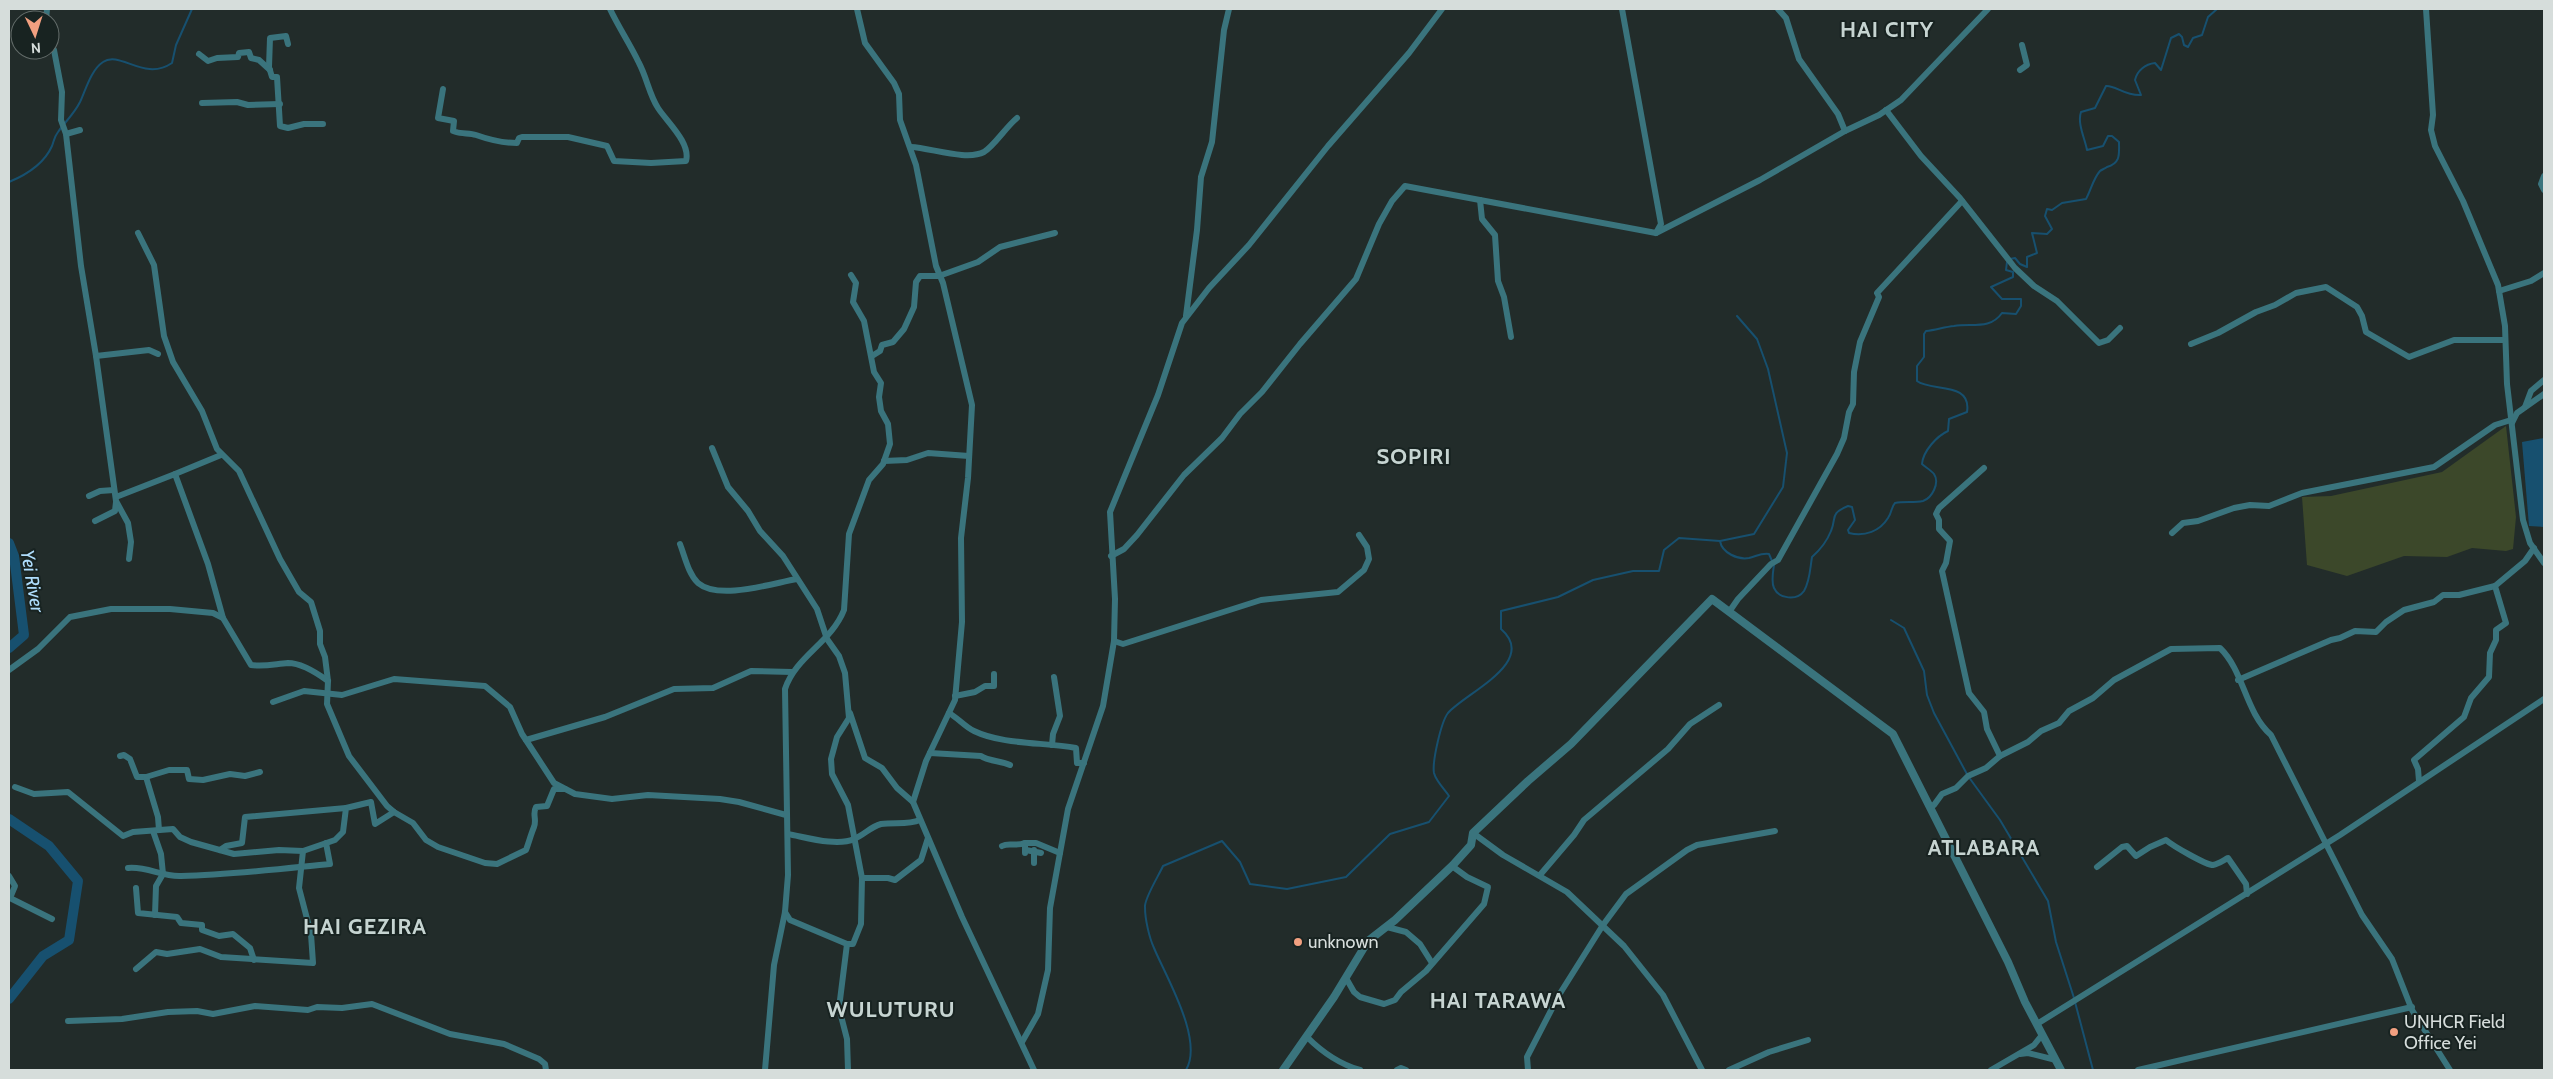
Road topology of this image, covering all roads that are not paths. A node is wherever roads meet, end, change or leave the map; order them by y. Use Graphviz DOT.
graph roads {
  1 [pos="610,9"];
  2 [pos="857,9"];
  3 [pos="1229,9"];
  4 [pos="1442,9"];
  5 [pos="1622,9"];
  6 [pos="1778,9"];
  7 [pos="1988,9"];
  8 [pos="2426,9"];
  9 [pos="288,44"];
  10 [pos="2022,45"];
  11 [pos="199,54"];
  12 [pos="56,60"];
  13 [pos="270,70"];
  14 [pos="2020,70"];
  15 [pos="442,89"];
  16 [pos="202,103"];
  17 [pos="280,104"];
  18 [pos="1886,110"];
  19 [pos="1017,118"];
  20 [pos="323,124"];
  21 [pos="80,130"];
  22 [pos="1845,131"];
  23 [pos="66,134"];
  24 [pos="911,147"];
  25 [pos="2544,176"];
  26 [pos="2544,190"];
  27 [pos="1480,200"];
  28 [pos="1962,201"];
  29 [pos="138,233"];
  30 [pos="1056,233"];
  31 [pos="1656,234"];
  32 [pos="2544,273"];
  33 [pos="852,275"];
  34 [pos="939,276"];
  35 [pos="2499,291"];
  36 [pos="1186,317"];
  37 [pos="2120,328"];
  38 [pos="1511,337"];
  39 [pos="2504,340"];
  40 [pos="2191,344"];
  41 [pos="158,354"];
  42 [pos="96,356"];
  43 [pos="872,356"];
  44 [pos="2544,380"];
  45 [pos="2544,394"];
  46 [pos="2525,408"];
  47 [pos="2511,422"];
  48 [pos="712,448"];
  49 [pos="222,455"];
  50 [pos="969,456"];
  51 [pos="884,461"];
  52 [pos="1984,468"];
  53 [pos="175,474"];
  54 [pos="89,496"];
  55 [pos="115,496"];
  56 [pos="95,521"];
  57 [pos="2172,533"];
  58 [pos="1359,535"];
  59 [pos="680,544"];
  60 [pos="2534,548"];
  61 [pos="1111,556"];
  62 [pos="129,559"];
  63 [pos="2544,564"];
  64 [pos="797,579"];
  65 [pos="2495,586"];
  66 [pos="1729,612"];
  67 [pos="222,616"];
  68 [pos="827,639"];
  69 [pos="1114,641"];
  70 [pos="9,670"];
  71 [pos="792,672"];
  72 [pos="994,674"];
  73 [pos="1054,677"];
  74 [pos="2238,680"];
  75 [pos="328,681"];
  76 [pos="327,694"];
  77 [pos="956,696"];
  78 [pos="2544,699"];
  79 [pos="273,702"];
  80 [pos="1719,705"];
  81 [pos="849,712"];
  82 [pos="949,713"];
  83 [pos="526,740"];
  84 [pos="1052,745"];
  85 [pos="930,753"];
  86 [pos="120,756"];
  87 [pos="2000,756"];
  88 [pos="1084,763"];
  89 [pos="1010,765"];
  90 [pos="260,772"];
  91 [pos="146,776"];
  92 [pos="2419,781"];
  93 [pos="15,787"];
  94 [pos="565,789"];
  95 [pos="913,802"];
  96 [pos="1930,806"];
  97 [pos="346,808"];
  98 [pos="394,812"];
  99 [pos="786,815"];
  100 [pos="920,820"];
  101 [pos="156,831"];
  102 [pos="1775,831"];
  103 [pos="1473,833"];
  104 [pos="788,834"];
  105 [pos="928,838"];
  106 [pos="854,840"];
  107 [pos="326,843"];
  108 [pos="2325,843"];
  109 [pos="1002,846"];
  110 [pos="1025,848"];
  111 [pos="220,850"];
  112 [pos="292,851"];
  113 [pos="303,852"];
  114 [pos="1060,853"];
  115 [pos="300,859"];
  116 [pos="1034,863"];
  117 [pos="1452,866"];
  118 [pos="302,867"];
  119 [pos="2097,867"];
  120 [pos="128,868"];
  121 [pos="163,874"];
  122 [pos="9,876"];
  123 [pos="1540,876"];
  124 [pos="862,878"];
  125 [pos="136,888"];
  126 [pos="2247,894"];
  127 [pos="785,912"];
  128 [pos="155,915"];
  129 [pos="52,919"];
  130 [pos="1603,925"];
  131 [pos="1387,927"];
  132 [pos="846,944"];
  133 [pos="254,960"];
  134 [pos="1432,963"];
  135 [pos="136,969"];
  136 [pos="1346,978"];
  137 [pos="2412,1008"];
  138 [pos="68,1021"];
  139 [pos="2037,1024"];
  140 [pos="2042,1035"];
  141 [pos="1307,1037"];
  142 [pos="1808,1040"];
  143 [pos="1022,1042"];
  144 [pos="2018,1054"];
  145 [pos="2056,1060"];
  146 [pos="546,1070"];
  147 [pos="765,1070"];
  148 [pos="848,1070"];
  149 [pos="1034,1070"];
  150 [pos="1284,1070"];
  151 [pos="1360,1070"];
  152 [pos="1397,1070"];
  153 [pos="1406,1070"];
  154 [pos="1528,1070"];
  155 [pos="1702,1070"];
  156 [pos="1729,1070"];
  157 [pos="1991,1070"];
  158 [pos="2061,1070"];
  159 [pos="2138,1070"];
  160 [pos="2450,1070"];
  1 -- 15 [label="street"];
  2 -- 24 [label="street"];
  3 -- 36 [label="street"];
  4 -- 36 [label="street"];
  5 -- 31 [label="street"];
  6 -- 22 [label="street"];
  7 -- 18 [label="street"];
  8 -- 35 [label="street"];
  9 -- 13 [label="street"];
  10 -- 14 [label="street"];
  11 -- 13 [label="street"];
  12 -- 23 [label="street"];
  13 -- 17 [label="street"];
  16 -- 17 [label="street"];
  17 -- 20 [label="street"];
  18 -- 22 [label="street"];
  18 -- 28 [label="street"];
  19 -- 24 [label="street"];
  21 -- 23 [label="street"];
  22 -- 31 [label="street"];
  23 -- 42 [label="street"];
  24 -- 34 [label="street"];
  25 -- 26 [label="street"];
  27 -- 31 [label="street"];
  27 -- 38 [label="street"];
  27 -- 61 [label="street"];
  28 -- 37 [label="street"];
  28 -- 66 [label="street"];
  29 -- 49 [label="street"];
  30 -- 34 [label="street"];
  32 -- 35 [label="street"];
  33 -- 43 [label="street"];
  34 -- 43 [label="street"];
  34 -- 50 [label="street"];
  35 -- 39 [label="street"];
  36 -- 61 [label="street"];
  39 -- 40 [label="street"];
  39 -- 47 [label="street"];
  41 -- 42 [label="street"];
  42 -- 55 [label="street"];
  43 -- 51 [label="street"];
  44 -- 46 [label="street"];
  45 -- 46 [label="street"];
  46 -- 47 [label="street"];
  47 -- 57 [label="street"];
  47 -- 60 [label="street"];
  48 -- 64 [label="street"];
  49 -- 53 [label="street"];
  49 -- 75 [label="street"];
  50 -- 51 [label="street"];
  50 -- 77 [label="street"];
  51 -- 68 [label="street"];
  52 -- 87 [label="street"];
  53 -- 55 [label="street"];
  53 -- 67 [label="street"];
  54 -- 55 [label="street"];
  55 -- 56 [label="street"];
  55 -- 62 [label="street"];
  58 -- 69 [label="street"];
  59 -- 64 [label="street"];
  60 -- 63 [label="street"];
  60 -- 65 [label="street"];
  61 -- 69 [label="street"];
  64 -- 68 [label="street"];
  65 -- 74 [label="street"];
  65 -- 92 [label="street"];
  66 -- 96 [label="street"];
  66 -- 103 [label="street"];
  67 -- 70 [label="street"];
  67 -- 75 [label="street"];
  68 -- 71 [label="street"];
  68 -- 81 [label="street"];
  69 -- 88 [label="street"];
  71 -- 83 [label="street"];
  71 -- 99 [label="street"];
  72 -- 77 [label="street"];
  73 -- 84 [label="street"];
  74 -- 87 [label="street"];
  74 -- 108 [label="street"];
  75 -- 76 [label="street"];
  76 -- 79 [label="street"];
  76 -- 83 [label="street"];
  76 -- 98 [label="street"];
  77 -- 82 [label="street"];
  78 -- 92 [label="street"];
  80 -- 123 [label="street"];
  81 -- 95 [label="street"];
  81 -- 106 [label="street"];
  82 -- 84 [label="street"];
  82 -- 85 [label="street"];
  83 -- 94 [label="street"];
  84 -- 88 [label="street"];
  85 -- 89 [label="street"];
  85 -- 95 [label="street"];
  86 -- 91 [label="street"];
  87 -- 96 [label="street"];
  88 -- 114 [label="street"];
  90 -- 91 [label="street"];
  91 -- 101 [label="street"];
  92 -- 108 [label="street"];
  93 -- 101 [label="street"];
  94 -- 98 [label="street"];
  94 -- 99 [label="street"];
  95 -- 100 [label="street"];
  96 -- 139 [label="street"];
  97 -- 98 [label="street"];
  97 -- 107 [label="street"];
  97 -- 111 [label="street"];
  99 -- 104 [label="street"];
  100 -- 105 [label="street"];
  100 -- 106 [label="street"];
  101 -- 111 [label="street"];
  101 -- 121 [label="street"];
  102 -- 130 [label="street"];
  103 -- 117 [label="street"];
  103 -- 123 [label="street"];
  104 -- 106 [label="street"];
  104 -- 127 [label="street"];
  105 -- 124 [label="street"];
  105 -- 143 [label="street"];
  106 -- 124 [label="street"];
  107 -- 113 [label="street"];
  107 -- 118 [label="street"];
  108 -- 126 [label="street"];
  108 -- 137 [label="street"];
  109 -- 110 [label="street"];
  110 -- 114 [label="street"];
  110 -- 116 [label="street"];
  111 -- 112 [label="street"];
  112 -- 113 [label="street"];
  112 -- 115 [label="street"];
  113 -- 115 [label="street"];
  114 -- 143 [label="street"];
  115 -- 118 [label="street"];
  117 -- 131 [label="street"];
  117 -- 134 [label="street"];
  118 -- 121 [label="street"];
  118 -- 133 [label="street"];
  119 -- 126 [label="street"];
  120 -- 121 [label="street"];
  121 -- 128 [label="street"];
  122 -- 129 [label="street"];
  123 -- 130 [label="street"];
  124 -- 132 [label="street"];
  125 -- 128 [label="street"];
  126 -- 139 [label="street"];
  127 -- 132 [label="street"];
  127 -- 147 [label="street"];
  128 -- 133 [label="street"];
  130 -- 154 [label="street"];
  130 -- 155 [label="street"];
  131 -- 134 [label="street"];
  131 -- 136 [label="street"];
  132 -- 148 [label="street"];
  133 -- 135 [label="street"];
  134 -- 136 [label="street"];
  136 -- 141 [label="street"];
  137 -- 159 [label="street"];
  137 -- 160 [label="street"];
  138 -- 146 [label="street"];
  139 -- 140 [label="street"];
  140 -- 144 [label="street"];
  140 -- 145 [label="street"];
  141 -- 150 [label="street"];
  141 -- 151 [label="street"];
  142 -- 156 [label="street"];
  143 -- 149 [label="street"];
  144 -- 145 [label="street"];
  144 -- 157 [label="street"];
  145 -- 158 [label="street"];
  152 -- 153 [label="street"];
}
